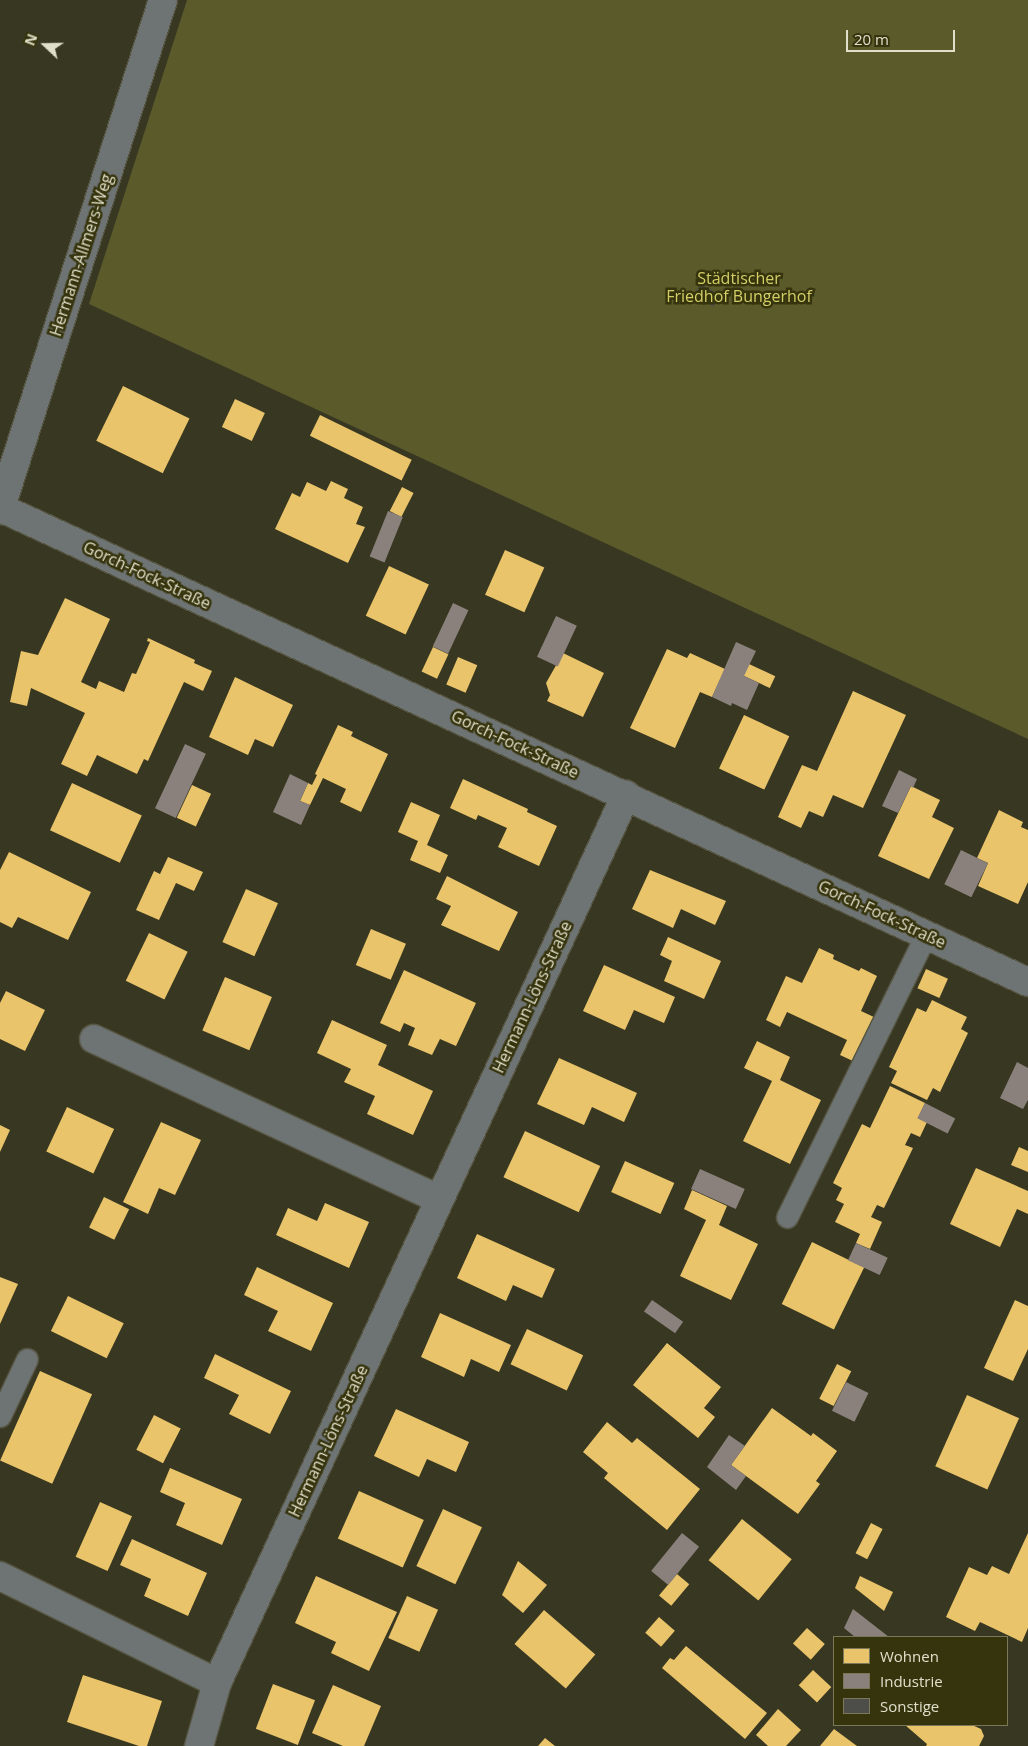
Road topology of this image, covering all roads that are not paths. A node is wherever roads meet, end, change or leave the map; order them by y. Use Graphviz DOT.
graph roads {
  1 [pos="163,0"];
  2 [pos="0,509"];
  3 [pos="626,795"];
  4 [pos="926,935"];
  5 [pos="1028,982"];
  6 [pos="94,1039"];
  7 [pos="439,1199"];
  8 [pos="787,1217"];
  9 [pos="27,1359"];
  10 [pos="0,1416"];
  11 [pos="0,1576"];
  12 [pos="217,1683"];
  13 [pos="199,1746"];
  1 -- 2 [label="street, Hermann-Allmers-Weg"];
  2 -- 3 [label="street, Gorch-Fock-Straße"];
  3 -- 4 [label="street, Gorch-Fock-Straße"];
  3 -- 7 [label="street, Hermann-Löns-Straße"];
  4 -- 5 [label="street, Gorch-Fock-Straße"];
  4 -- 8 [label="lane"];
  6 -- 7 [label="street"];
  7 -- 12 [label="street, Hermann-Löns-Straße"];
  9 -- 10 [label="lane"];
  11 -- 12 [label="street"];
  12 -- 13 [label="street, Hermann-Löns-Straße"];
}
